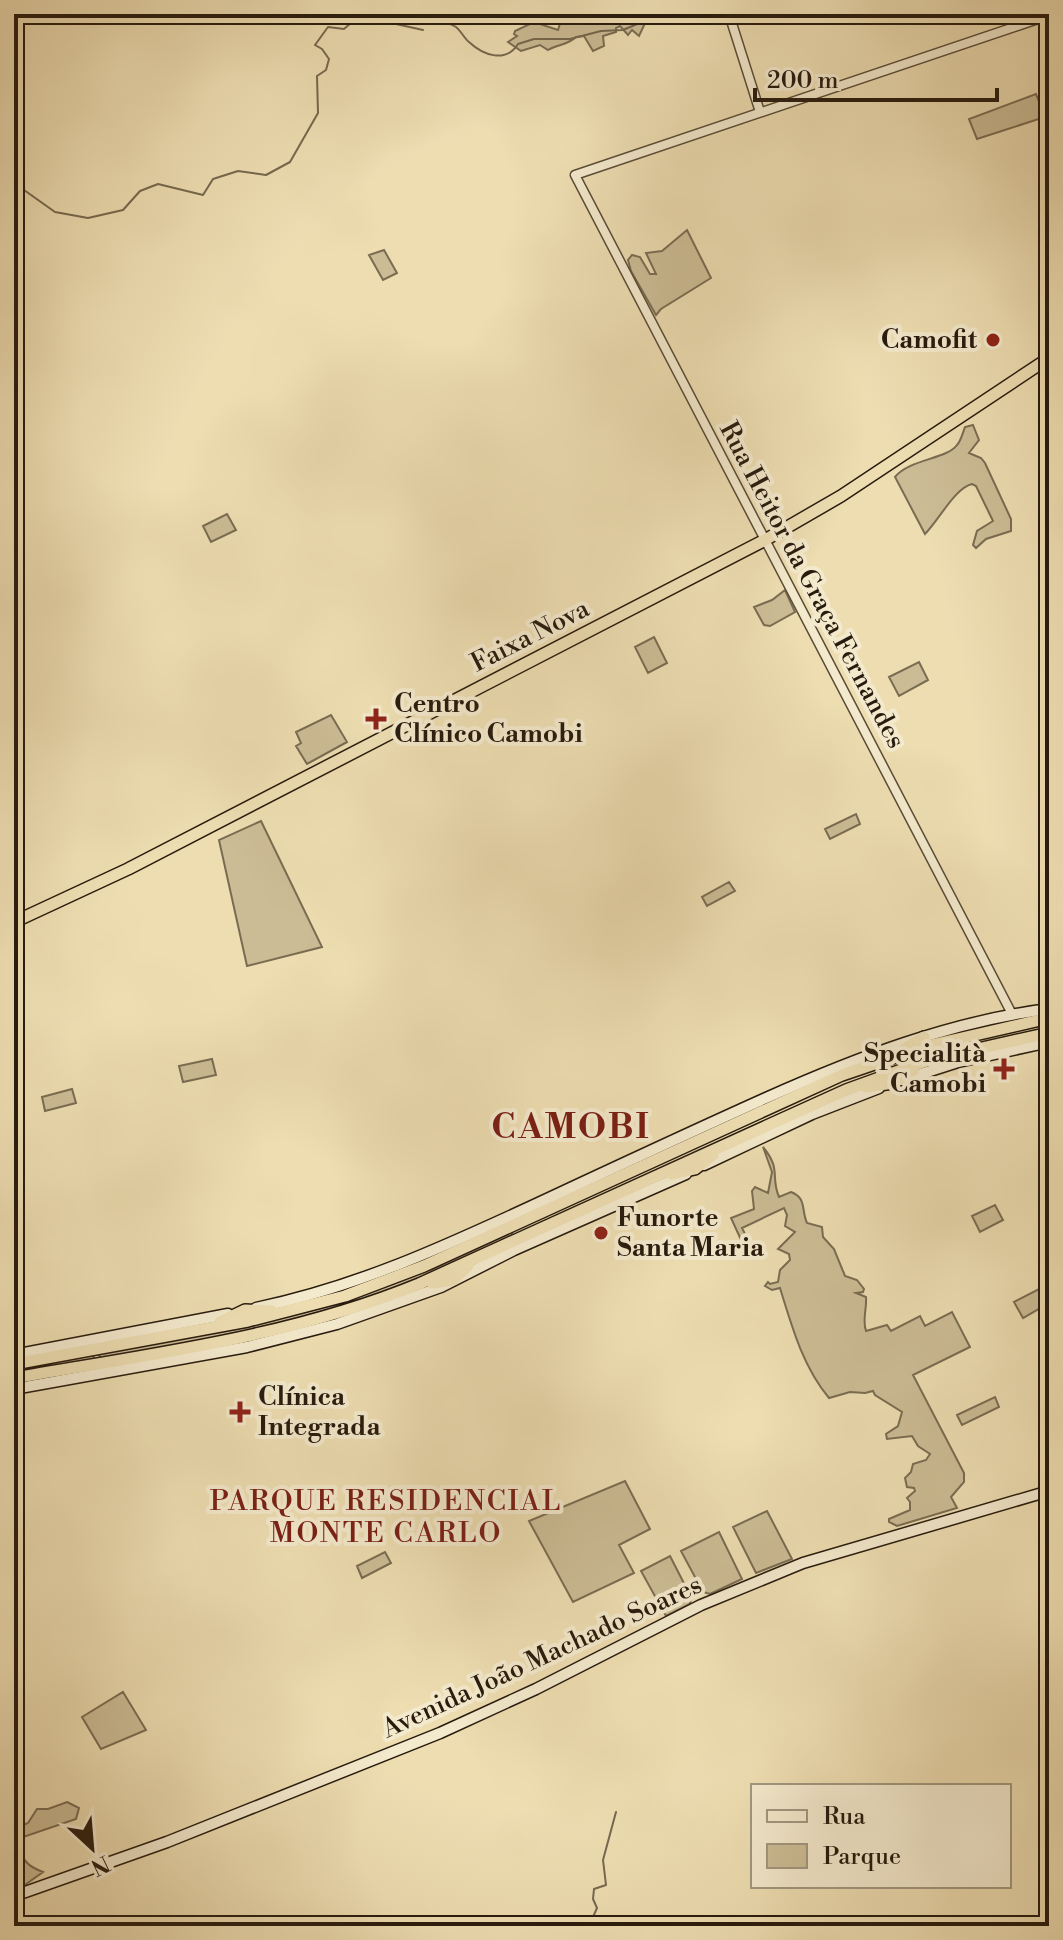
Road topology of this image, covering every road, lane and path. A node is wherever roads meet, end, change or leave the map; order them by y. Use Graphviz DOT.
graph roads {
  1 [pos="729,14"];
  2 [pos="1037,16"];
  3 [pos="760,112"];
  4 [pos="1049,358"];
  5 [pos="765,540"];
  6 [pos="14,922"];
  7 [pos="1049,1009"];
  8 [pos="1049,1018"];
  9 [pos="1010,1020"];
  10 [pos="1049,1033"];
  11 [pos="924,1037"];
  12 [pos="1049,1042"];
  13 [pos="994,1044"];
  14 [pos="883,1060"];
  15 [pos="929,1060"];
  16 [pos="893,1083"];
  17 [pos="846,1090"];
  18 [pos="729,1142"];
  19 [pos="695,1169"];
  20 [pos="652,1178"];
  21 [pos="549,1198"];
  22 [pos="569,1199"];
  23 [pos="535,1214"];
  24 [pos="523,1219"];
  25 [pos="513,1245"];
  26 [pos="475,1259"];
  27 [pos="453,1280"];
  28 [pos="419,1284"];
  29 [pos="245,1310"];
  30 [pos="289,1312"];
  31 [pos="203,1330"];
  32 [pos="14,1355"];
  33 [pos="14,1364"];
  34 [pos="48,1372"];
  35 [pos="14,1378"];
  36 [pos="14,1387"];
  37 [pos="1049,1491"];
  38 [pos="14,1896"];
  1 -- 3 [label="street"];
  2 -- 3 [label="street"];
  3 -- 5 [label="street, Rua Heitor da Graça Fernandes"];
  4 -- 5 [label="highway, Faixa Nova"];
  5 -- 6 [label="highway, Faixa Nova"];
  5 -- 9 [label="street, Rua Heitor da Graça Fernandes"];
  7 -- 9 [label="main road"];
  8 -- 9 [label="highway"];
  9 -- 11 [label="main road"];
  9 -- 13 [label="highway"];
  9 -- 14 [label="highway"];
  10 -- 13 [label="highway"];
  11 -- 14 [label="highway"];
  11 -- 21 [label="main road"];
  12 -- 16 [label="main road"];
  13 -- 15 [label="highway"];
  14 -- 22 [label="highway"];
  15 -- 16 [label="highway"];
  15 -- 17 [label="highway"];
  16 -- 17 [label="highway"];
  16 -- 19 [label="main road"];
  17 -- 18 [label="highway"];
  18 -- 19 [label="highway"];
  18 -- 20 [label="highway"];
  19 -- 20 [label="highway"];
  19 -- 25 [label="main road"];
  20 -- 25 [label="highway"];
  21 -- 22 [label="highway"];
  21 -- 23 [label="highway"];
  21 -- 29 [label="main road"];
  22 -- 23 [label="highway"];
  23 -- 24 [label="highway"];
  24 -- 25 [label="highway"];
  24 -- 30 [label="highway"];
  25 -- 26 [label="highway"];
  25 -- 27 [label="main road"];
  26 -- 27 [label="highway"];
  26 -- 28 [label="highway"];
  27 -- 28 [label="highway"];
  27 -- 36 [label="main road"];
  28 -- 34 [label="highway"];
  29 -- 30 [label="highway"];
  29 -- 31 [label="highway"];
  29 -- 32 [label="main road"];
  30 -- 31 [label="highway"];
  31 -- 33 [label="highway"];
  34 -- 35 [label="highway"];
  34 -- 36 [label="highway"];
  37 -- 38 [label="main road, Avenida João Machado Soares"];
}
